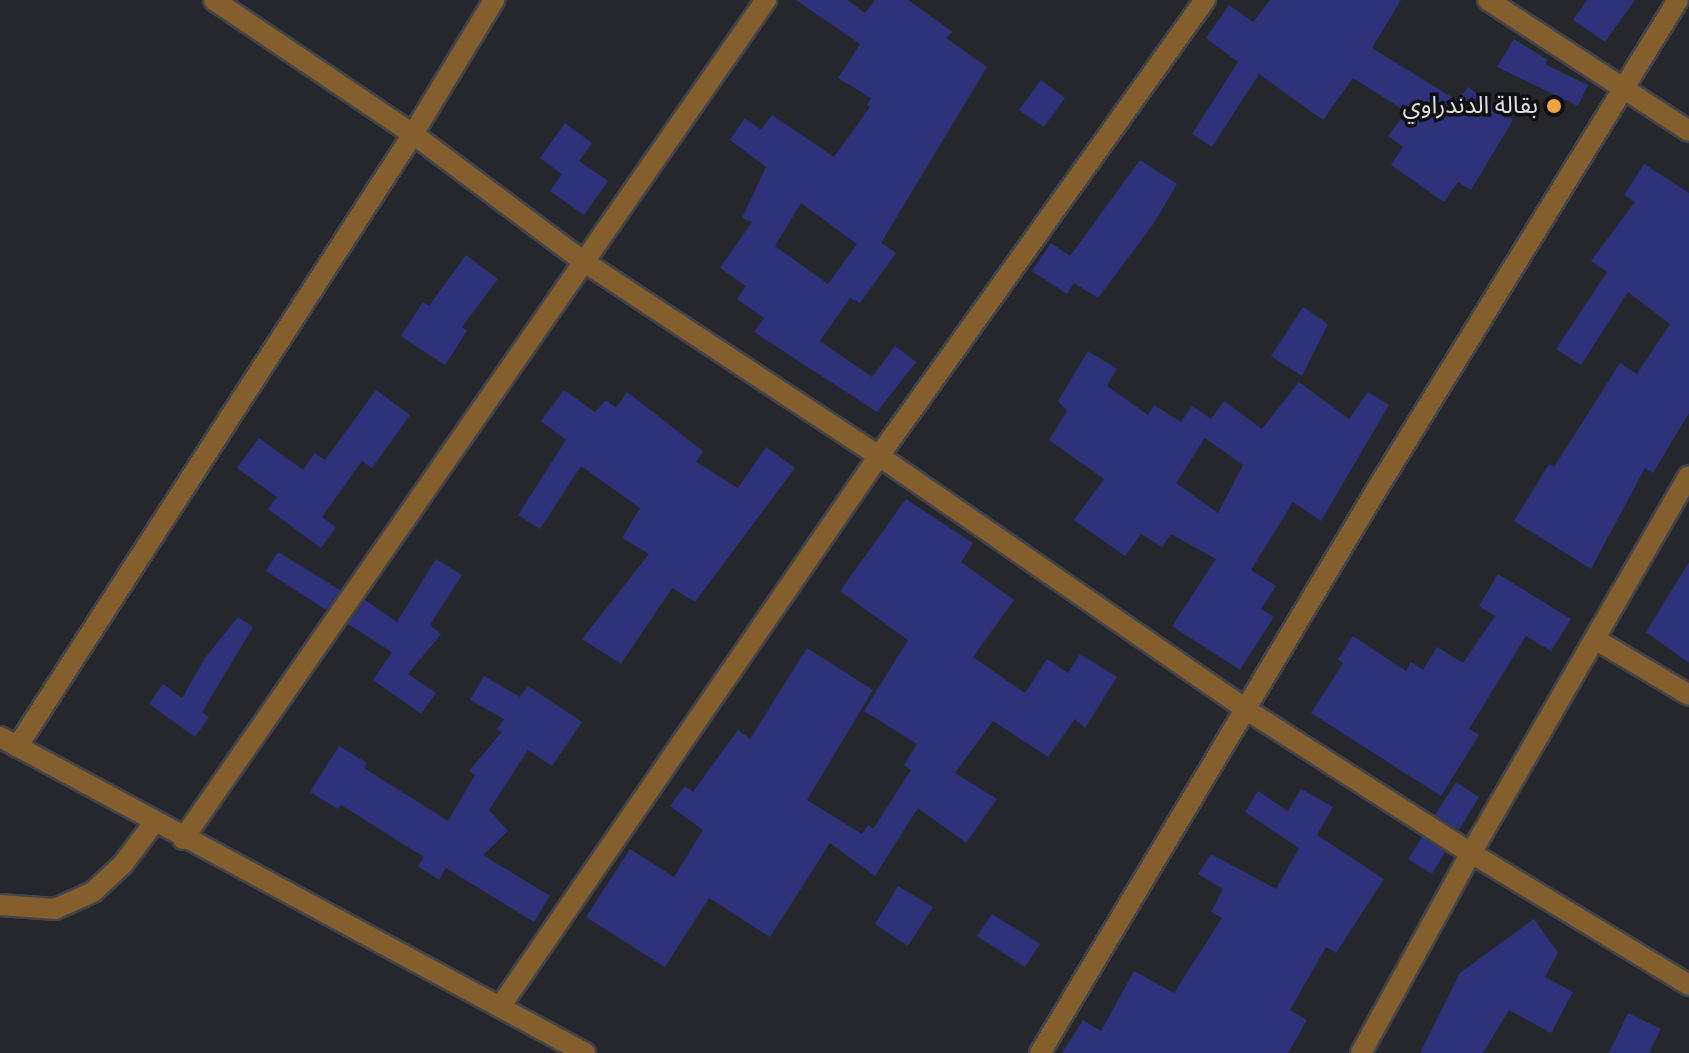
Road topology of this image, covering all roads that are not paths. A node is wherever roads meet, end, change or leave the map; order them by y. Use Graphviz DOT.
graph roads {
  1 [pos="214,0"];
  2 [pos="494,0"];
  3 [pos="766,0"];
  4 [pos="1205,0"];
  5 [pos="1488,0"];
  6 [pos="1678,0"];
  7 [pos="1626,88"];
  8 [pos="1689,131"];
  9 [pos="413,134"];
  10 [pos="583,261"];
  11 [pos="879,456"];
  12 [pos="1689,476"];
  13 [pos="1595,639"];
  14 [pos="1689,695"];
  15 [pos="1247,710"];
  16 [pos="8,742"];
  17 [pos="154,823"];
  18 [pos="183,839"];
  19 [pos="1471,853"];
  20 [pos="0,905"];
  21 [pos="1689,985"];
  22 [pos="500,1007"];
  23 [pos="585,1053"];
  24 [pos="1040,1053"];
  25 [pos="1361,1053"];
  1 -- 9 [label="street"];
  2 -- 9 [label="street"];
  3 -- 10 [label="street"];
  4 -- 11 [label="street"];
  5 -- 7 [label="street"];
  6 -- 7 [label="street"];
  7 -- 8 [label="street"];
  7 -- 15 [label="street"];
  9 -- 10 [label="street"];
  9 -- 16 [label="street"];
  10 -- 11 [label="street"];
  10 -- 18 [label="street"];
  11 -- 15 [label="street"];
  11 -- 22 [label="street"];
  12 -- 13 [label="street"];
  13 -- 14 [label="street"];
  13 -- 19 [label="street"];
  15 -- 19 [label="street"];
  15 -- 24 [label="street"];
  16 -- 17 [label="street"];
  17 -- 18 [label="street"];
  17 -- 20 [label="street"];
  18 -- 22 [label="street"];
  19 -- 21 [label="street"];
  19 -- 25 [label="street"];
  22 -- 23 [label="street"];
}
